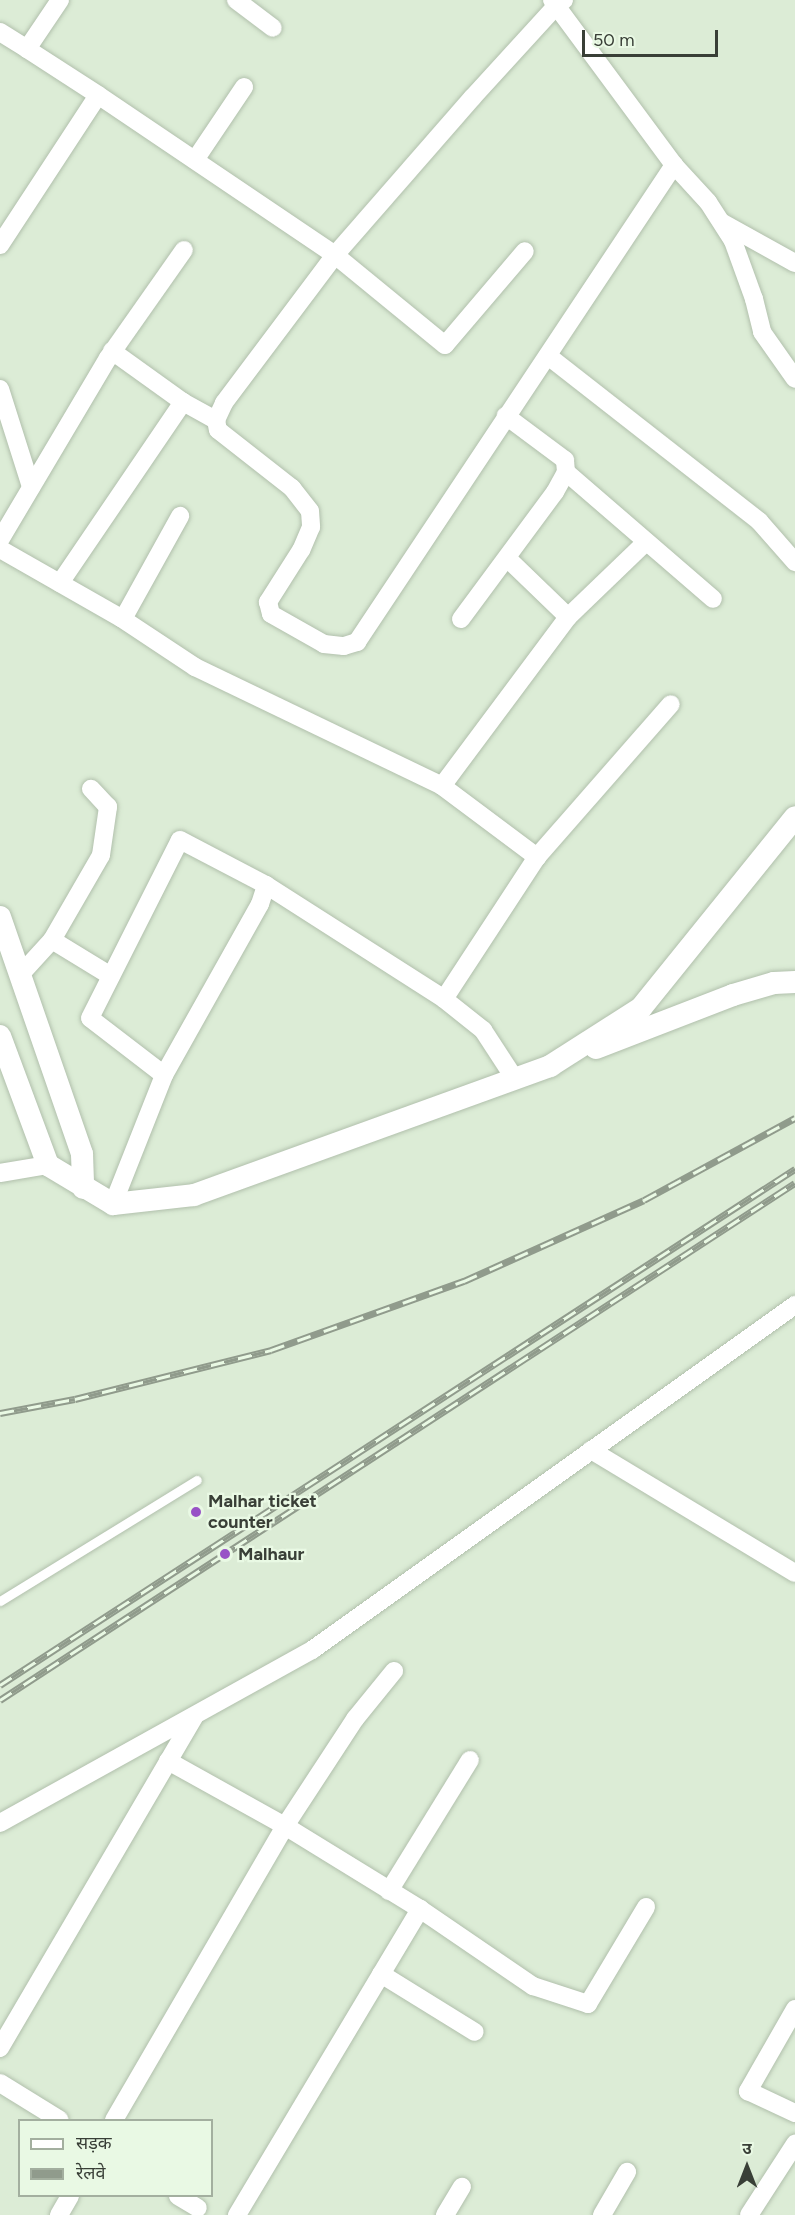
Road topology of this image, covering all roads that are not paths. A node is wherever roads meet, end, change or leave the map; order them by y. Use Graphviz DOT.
graph roads {
  1 [pos="60,0"];
  2 [pos="236,0"];
  3 [pos="558,2"];
  4 [pos="273,28"];
  5 [pos="0,32"];
  6 [pos="27,49"];
  7 [pos="243,87"];
  8 [pos="98,95"];
  9 [pos="195,160"];
  10 [pos="674,165"];
  11 [pos="720,222"];
  12 [pos="0,246"];
  13 [pos="184,250"];
  14 [pos="525,251"];
  15 [pos="335,255"];
  16 [pos="795,263"];
  17 [pos="112,351"];
  18 [pos="548,356"];
  19 [pos="795,379"];
  20 [pos="0,389"];
  21 [pos="183,402"];
  22 [pos="506,417"];
  23 [pos="216,420"];
  24 [pos="566,472"];
  25 [pos="31,487"];
  26 [pos="180,516"];
  27 [pos="0,540"];
  28 [pos="646,542"];
  29 [pos="0,549"];
  30 [pos="507,558"];
  31 [pos="795,562"];
  32 [pos="60,584"];
  33 [pos="712,599"];
  34 [pos="568,617"];
  35 [pos="123,619"];
  36 [pos="461,619"];
  37 [pos="671,704"];
  38 [pos="442,786"];
  39 [pos="91,789"];
  40 [pos="795,817"];
  41 [pos="537,858"];
  42 [pos="266,885"];
  43 [pos="0,917"];
  44 [pos="52,940"];
  45 [pos="6,952"];
  46 [pos="20,975"];
  47 [pos="111,976"];
  48 [pos="795,982"];
  49 [pos="444,999"];
  50 [pos="0,1036"];
  51 [pos="550,1066"];
  52 [pos="164,1075"];
  53 [pos="515,1080"];
  54 [pos="82,1154"];
  55 [pos="48,1165"];
  56 [pos="0,1173"];
  57 [pos="83,1188"];
  58 [pos="113,1204"];
  59 [pos="795,1305"];
  60 [pos="591,1450"];
  61 [pos="197,1480"];
  62 [pos="795,1572"];
  63 [pos="0,1601"];
  64 [pos="394,1671"];
  65 [pos="195,1715"];
  66 [pos="470,1760"];
  67 [pos="168,1761"];
  68 [pos="0,1823"];
  69 [pos="285,1826"];
  70 [pos="389,1891"];
  71 [pos="646,1907"];
  72 [pos="420,1910"];
  73 [pos="381,1974"];
  74 [pos="795,2009"];
  75 [pos="475,2032"];
  76 [pos="0,2048"];
  77 [pos="0,2083"];
  78 [pos="795,2113"];
  79 [pos="57,2119"];
  80 [pos="115,2119"];
  81 [pos="795,2144"];
  82 [pos="627,2172"];
  83 [pos="462,2187"];
  84 [pos="69,2197"];
  85 [pos="179,2197"];
  86 [pos="201,2213"];
  87 [pos="606,2214"];
  88 [pos="59,2215"];
  89 [pos="237,2215"];
  90 [pos="445,2215"];
  91 [pos="749,2215"];
  1 -- 6 [label="street"];
  2 -- 4 [label="street"];
  3 -- 10 [label="street"];
  3 -- 15 [label="street"];
  5 -- 6 [label="street"];
  6 -- 8 [label="street"];
  7 -- 9 [label="street"];
  8 -- 9 [label="street"];
  8 -- 12 [label="street"];
  9 -- 15 [label="street"];
  10 -- 11 [label="street"];
  10 -- 18 [label="street"];
  11 -- 16 [label="street"];
  11 -- 19 [label="street"];
  13 -- 17 [label="street"];
  14 -- 15 [label="street"];
  15 -- 23 [label="street"];
  17 -- 21 [label="street"];
  17 -- 25 [label="street"];
  18 -- 22 [label="street"];
  18 -- 31 [label="street"];
  20 -- 25 [label="street"];
  21 -- 23 [label="street"];
  21 -- 32 [label="street"];
  22 -- 23 [label="street"];
  22 -- 24 [label="street"];
  24 -- 28 [label="street"];
  24 -- 30 [label="street"];
  25 -- 27 [label="street"];
  26 -- 35 [label="street"];
  28 -- 33 [label="street"];
  28 -- 34 [label="street"];
  29 -- 32 [label="street"];
  30 -- 34 [label="street"];
  30 -- 36 [label="street"];
  32 -- 35 [label="street"];
  34 -- 38 [label="street"];
  35 -- 38 [label="street"];
  37 -- 41 [label="street"];
  38 -- 41 [label="street"];
  39 -- 44 [label="street"];
  40 -- 51 [label="street"];
  41 -- 49 [label="street"];
  42 -- 47 [label="street"];
  42 -- 49 [label="street"];
  42 -- 52 [label="street"];
  43 -- 45 [label="street"];
  44 -- 46 [label="street"];
  44 -- 47 [label="street"];
  45 -- 46 [label="street"];
  46 -- 54 [label="street"];
  47 -- 52 [label="street"];
  48 -- 51 [label="street"];
  49 -- 53 [label="street"];
  50 -- 55 [label="street"];
  51 -- 53 [label="street"];
  52 -- 58 [label="street"];
  53 -- 58 [label="street"];
  54 -- 55 [label="street"];
  54 -- 57 [label="street"];
  55 -- 56 [label="street"];
  55 -- 57 [label="street"];
  57 -- 58 [label="street"];
  59 -- 60 [label="street"];
  60 -- 62 [label="street"];
  60 -- 65 [label="street"];
  61 -- 63 [label="lane"];
  64 -- 69 [label="street"];
  65 -- 67 [label="street"];
  65 -- 68 [label="street"];
  66 -- 70 [label="street"];
  67 -- 69 [label="street"];
  67 -- 76 [label="street"];
  69 -- 70 [label="street"];
  69 -- 80 [label="street"];
  70 -- 72 [label="street"];
  71 -- 72 [label="street"];
  72 -- 73 [label="street"];
  73 -- 75 [label="street"];
  73 -- 89 [label="street"];
  74 -- 78 [label="street"];
  77 -- 79 [label="street"];
  81 -- 91 [label="street"];
  82 -- 87 [label="street"];
  83 -- 90 [label="street"];
  84 -- 88 [label="street"];
  85 -- 86 [label="street"];
}
